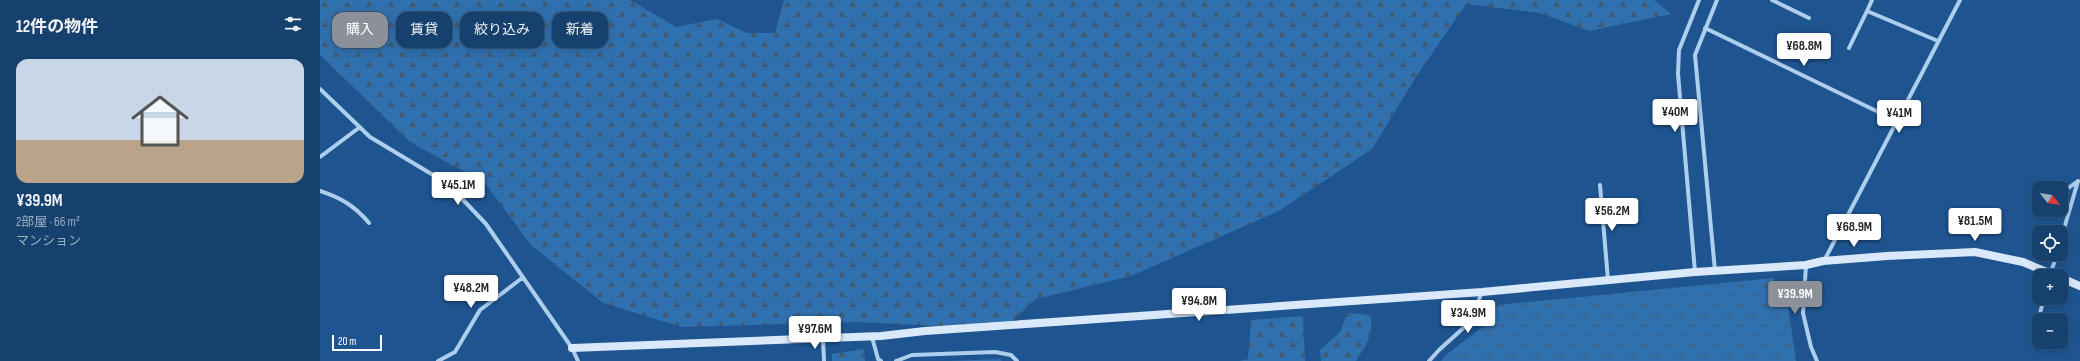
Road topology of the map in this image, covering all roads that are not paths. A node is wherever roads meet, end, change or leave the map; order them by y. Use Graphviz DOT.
graph roads {
  1 [pos="1699,0"];
  2 [pos="1717,0"];
  3 [pos="1772,0"];
  4 [pos="1872,0"];
  5 [pos="1960,0"];
  6 [pos="1867,11"];
  7 [pos="1809,18"];
  8 [pos="1705,28"];
  9 [pos="1938,42"];
  10 [pos="1849,48"];
  11 [pos="320,89"];
  12 [pos="1897,121"];
  13 [pos="360,127"];
  14 [pos="320,157"];
  15 [pos="2079,181"];
  16 [pos="1600,185"];
  17 [pos="2068,189"];
  18 [pos="320,191"];
  19 [pos="369,223"];
  20 [pos="2065,225"];
  21 [pos="1823,261"];
  22 [pos="1806,265"];
  23 [pos="2039,269"];
  24 [pos="1714,271"];
  25 [pos="1695,272"];
  26 [pos="522,278"];
  27 [pos="1608,280"];
  28 [pos="2068,281"];
  29 [pos="2080,286"];
  30 [pos="1482,292"];
  31 [pos="872,337"];
  32 [pos="823,339"];
  33 [pos="572,348"];
  34 [pos="438,361"];
  35 [pos="578,361"];
  36 [pos="824,361"];
  37 [pos="881,361"];
  38 [pos="896,361"];
  39 [pos="1018,361"];
  40 [pos="1429,361"];
  41 [pos="1817,361"];
  1 -- 25 [label="street"];
  2 -- 8 [label="street"];
  3 -- 7 [label="street"];
  4 -- 6 [label="street"];
  5 -- 9 [label="street"];
  6 -- 9 [label="street"];
  6 -- 10 [label="street"];
  8 -- 12 [label="street"];
  8 -- 24 [label="street"];
  9 -- 12 [label="street"];
  11 -- 13 [label="street"];
  12 -- 21 [label="street"];
  13 -- 14 [label="street"];
  13 -- 26 [label="street"];
  15 -- 17 [label="street"];
  15 -- 20 [label="street"];
  16 -- 27 [label="street"];
  18 -- 19 [label="street"];
  21 -- 22 [label="street"];
  21 -- 23 [label="street"];
  22 -- 24 [label="street"];
  22 -- 41 [label="street"];
  24 -- 25 [label="street"];
  25 -- 27 [label="street"];
  26 -- 33 [label="street"];
  26 -- 34 [label="street"];
  27 -- 30 [label="street"];
  28 -- 29 [label="street"];
  30 -- 31 [label="street"];
  30 -- 40 [label="street"];
  31 -- 32 [label="street"];
  31 -- 37 [label="street"];
  32 -- 33 [label="street"];
  32 -- 36 [label="street"];
  33 -- 35 [label="street"];
  38 -- 39 [label="street"];
}
